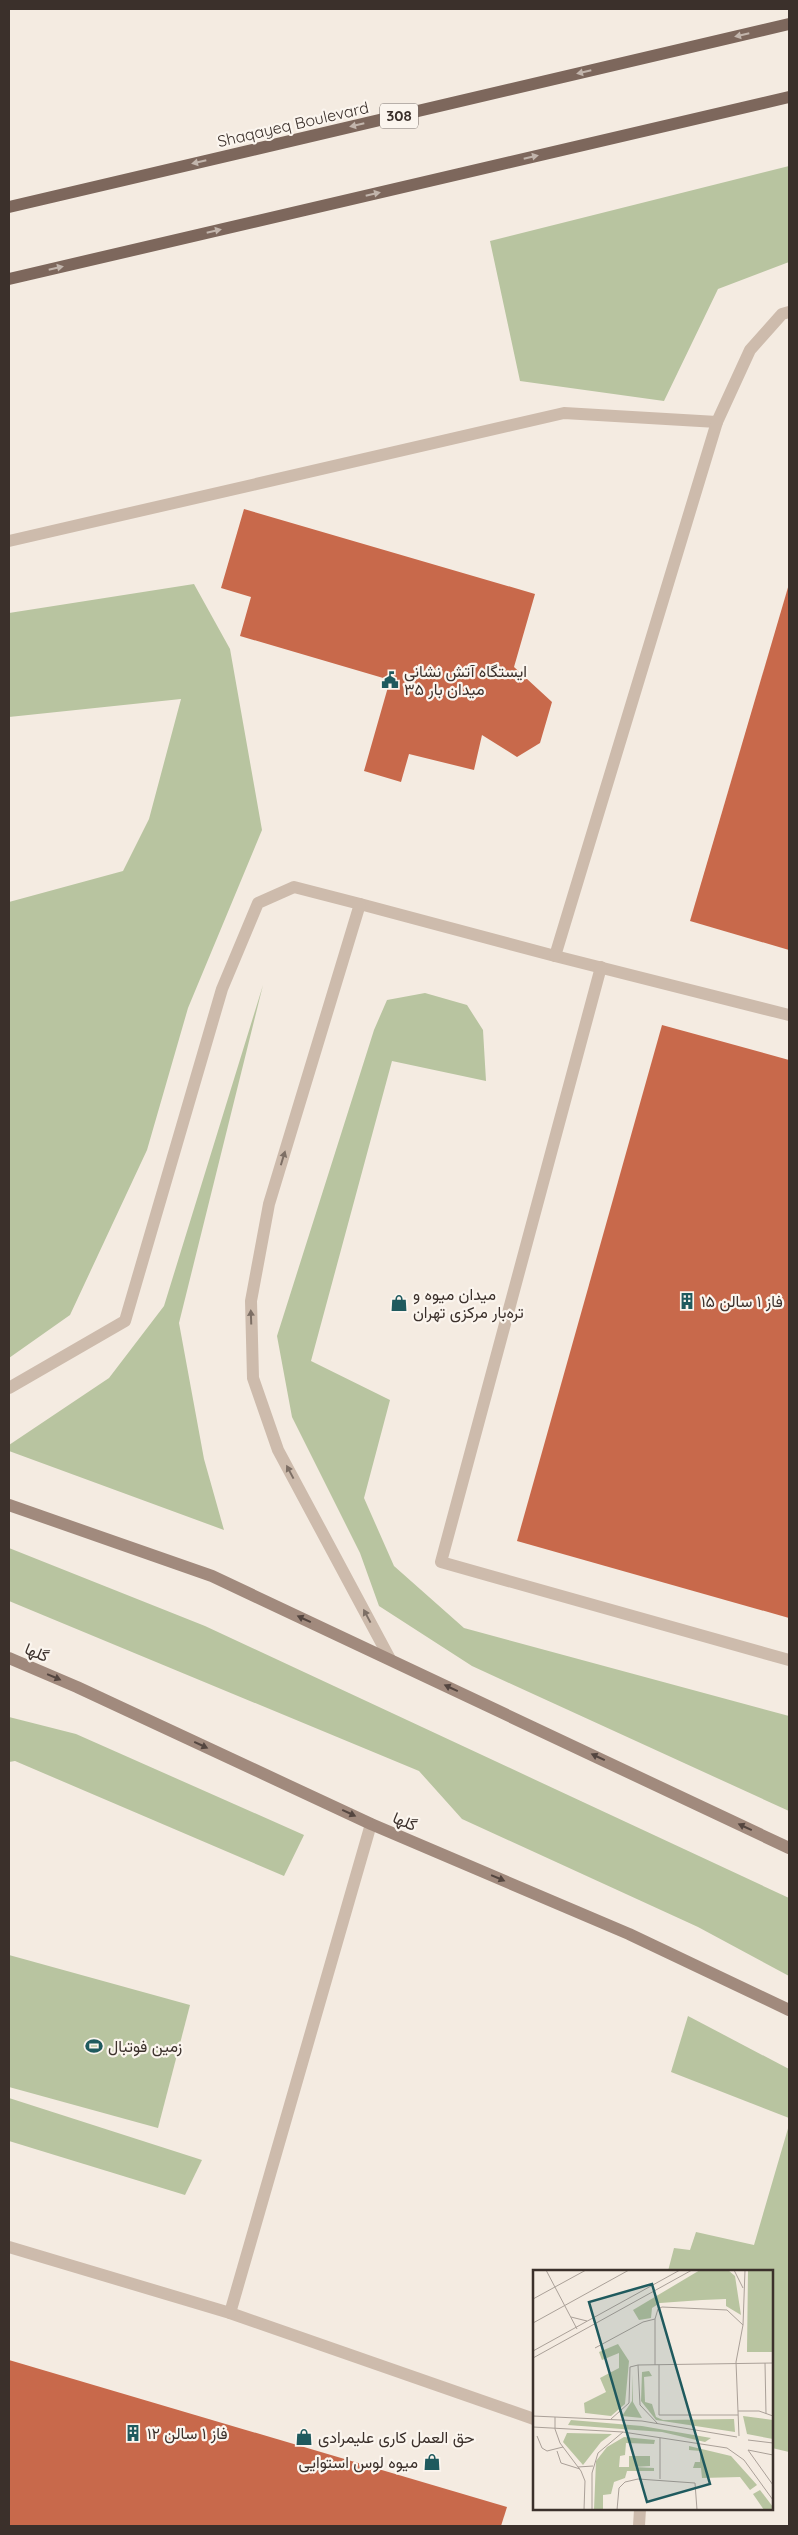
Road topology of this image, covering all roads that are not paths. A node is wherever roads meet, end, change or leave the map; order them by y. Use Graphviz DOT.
graph roads {
  1 [pos="789,24"];
  2 [pos="789,97"];
  3 [pos="9,207"];
  4 [pos="9,279"];
  5 [pos="789,312"];
  6 [pos="717,422"];
  7 [pos="9,541"];
  8 [pos="360,904"];
  9 [pos="555,956"];
  10 [pos="601,967"];
  11 [pos="789,1015"];
  12 [pos="9,1388"];
  13 [pos="9,1505"];
  14 [pos="9,1658"];
  15 [pos="390,1659"];
  16 [pos="789,1660"];
  17 [pos="371,1824"];
  18 [pos="789,1848"];
  19 [pos="789,2010"];
  20 [pos="9,2247"];
  21 [pos="230,2313"];
  22 [pos="533,2419"];
  23 [pos="640,2510"];
  24 [pos="639,2526"];
  1 -- 3 [label="main road, Shaqayeq Boulevard / 308, one-way"];
  4 -- 2 [label="main road, one-way"];
  5 -- 6 [label="lane"];
  6 -- 7 [label="lane"];
  6 -- 9 [label="lane"];
  8 -- 9 [label="lane"];
  8 -- 12 [label="lane"];
  15 -- 8 [label="lane, one-way"];
  9 -- 10 [label="lane"];
  10 -- 11 [label="lane"];
  10 -- 16 [label="lane"];
  15 -- 13 [label="street, one-way"];
  14 -- 17 [label="street, گلها, one-way"];
  18 -- 15 [label="street, one-way"];
  17 -- 19 [label="street, گلها, one-way"];
  17 -- 21 [label="lane"];
  20 -- 21 [label="lane"];
  21 -- 22 [label="lane"];
  23 -- 24 [label="lane"];
}
